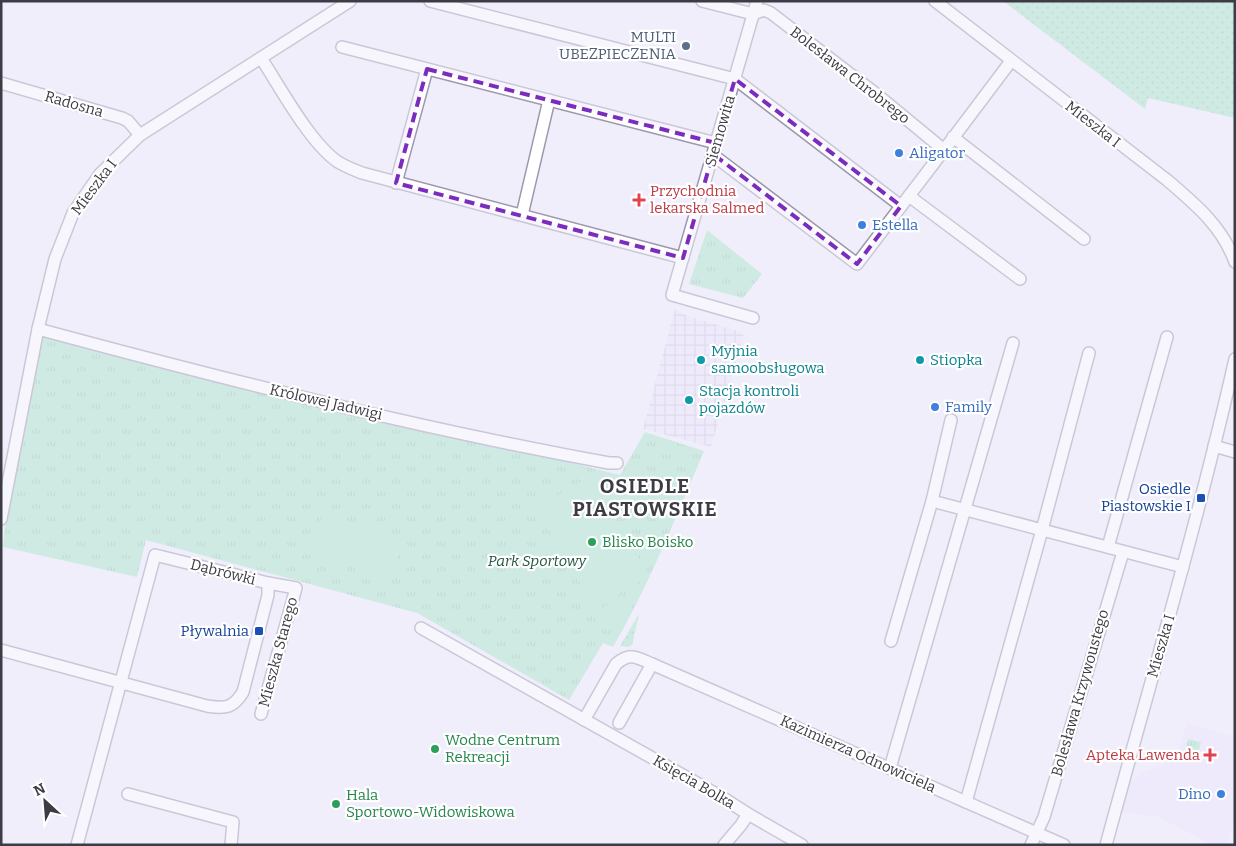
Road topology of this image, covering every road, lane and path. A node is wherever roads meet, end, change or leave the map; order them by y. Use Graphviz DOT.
graph roads {
  1 [pos="350,1"];
  2 [pos="430,1"];
  3 [pos="702,1"];
  4 [pos="757,1"];
  5 [pos="935,1"];
  6 [pos="753,14"];
  7 [pos="342,47"];
  8 [pos="262,58"];
  9 [pos="1011,61"];
  10 [pos="427,69"];
  11 [pos="735,79"];
  12 [pos="1,83"];
  13 [pos="549,100"];
  14 [pos="140,135"];
  15 [pos="953,137"];
  16 [pos="716,143"];
  17 [pos="944,150"];
  18 [pos="713,155"];
  19 [pos="396,183"];
  20 [pos="908,196"];
  21 [pos="901,206"];
  22 [pos="522,215"];
  23 [pos="1084,239"];
  24 [pos="683,258"];
  25 [pos="1235,262"];
  26 [pos="1020,279"];
  27 [pos="753,318"];
  28 [pos="38,329"];
  29 [pos="1167,337"];
  30 [pos="1013,343"];
  31 [pos="1088,353"];
  32 [pos="1235,359"];
  33 [pos="951,420"];
  34 [pos="1214,446"];
  35 [pos="1235,452"];
  36 [pos="617,463"];
  37 [pos="5,478"];
  38 [pos="932,501"];
  39 [pos="966,510"];
  40 [pos="1,519"];
  41 [pos="1042,530"];
  42 [pos="1108,547"];
  43 [pos="1123,552"];
  44 [pos="1183,567"];
  45 [pos="268,583"];
  46 [pos="421,628"];
  47 [pos="891,641"];
  48 [pos="1,650"];
  49 [pos="652,664"];
  50 [pos="120,681"];
  51 [pos="261,714"];
  52 [pos="584,720"];
  53 [pos="619,723"];
  54 [pos="890,768"];
  55 [pos="128,794"];
  56 [pos="966,802"];
  57 [pos="748,814"];
  58 [pos="1036,833"];
  59 [pos="77,845"];
  60 [pos="231,845"];
  61 [pos="724,845"];
  62 [pos="802,845"];
  63 [pos="1031,845"];
  64 [pos="1064,845"];
  65 [pos="1106,845"];
  1 -- 8 [label="street, Mieszka I"];
  2 -- 11 [label="street"];
  3 -- 6 [label="street, Bolesława Chrobrego"];
  4 -- 6 [label="street, Siemowita"];
  5 -- 9 [label="street, Mieszka I"];
  6 -- 11 [label="street, Siemowita"];
  6 -- 17 [label="street, Bolesława Chrobrego"];
  7 -- 10 [label="street"];
  8 -- 14 [label="street, Mieszka I"];
  8 -- 19 [label="street"];
  9 -- 15 [label="street"];
  9 -- 25 [label="street, Mieszka I"];
  10 -- 13 [label="street"];
  10 -- 19 [label="street"];
  11 -- 16 [label="street, Siemowita"];
  11 -- 21 [label="street"];
  12 -- 14 [label="street, Radosna"];
  13 -- 16 [label="street"];
  13 -- 22 [label="street"];
  14 -- 28 [label="street, Mieszka I"];
  15 -- 17 [label="street"];
  15 -- 23 [label="street"];
  16 -- 18 [label="street, Siemowita"];
  17 -- 20 [label="street"];
  18 -- 21 [label="street"];
  18 -- 24 [label="street, Siemowita"];
  19 -- 22 [label="street"];
  20 -- 21 [label="street"];
  20 -- 26 [label="street"];
  22 -- 24 [label="street"];
  24 -- 27 [label="street, Siemowita"];
  28 -- 36 [label="street, Królowej Jadwigi"];
  28 -- 37 [label="street, Mieszka I"];
  29 -- 42 [label="street"];
  30 -- 39 [label="street"];
  31 -- 41 [label="street"];
  32 -- 34 [label="street, Mieszka I"];
  33 -- 38 [label="street"];
  34 -- 35 [label="street"];
  34 -- 44 [label="street, Mieszka I"];
  37 -- 40 [label="street, Mieszka I"];
  38 -- 39 [label="street"];
  38 -- 47 [label="street"];
  39 -- 41 [label="street"];
  39 -- 54 [label="street"];
  41 -- 42 [label="street"];
  41 -- 56 [label="street"];
  42 -- 43 [label="street"];
  43 -- 44 [label="street"];
  43 -- 58 [label="street, Bolesława Krzywoustego"];
  44 -- 65 [label="street, Mieszka I"];
  45 -- 50 [label="street, Dąbrówki"];
  45 -- 50 [label="street, Dąbrówki"];
  45 -- 51 [label="street, Mieszka Starego"];
  46 -- 52 [label="street, Księcia Bolka"];
  48 -- 50 [label="street, Dąbrówki"];
  49 -- 52 [label="street"];
  49 -- 53 [label="street"];
  49 -- 54 [label="street, Kazimierza Odnowiciela"];
  50 -- 59 [label="street"];
  52 -- 57 [label="street, Księcia Bolka"];
  54 -- 56 [label="street, Kazimierza Odnowiciela"];
  55 -- 60 [label="street"];
  56 -- 58 [label="street, Kazimierza Odnowiciela"];
  57 -- 61 [label="street"];
  57 -- 62 [label="street, Księcia Bolka"];
  58 -- 63 [label="street, Bolesława Krzywoustego"];
  58 -- 64 [label="street, Kazimierza Odnowiciela"];
}
